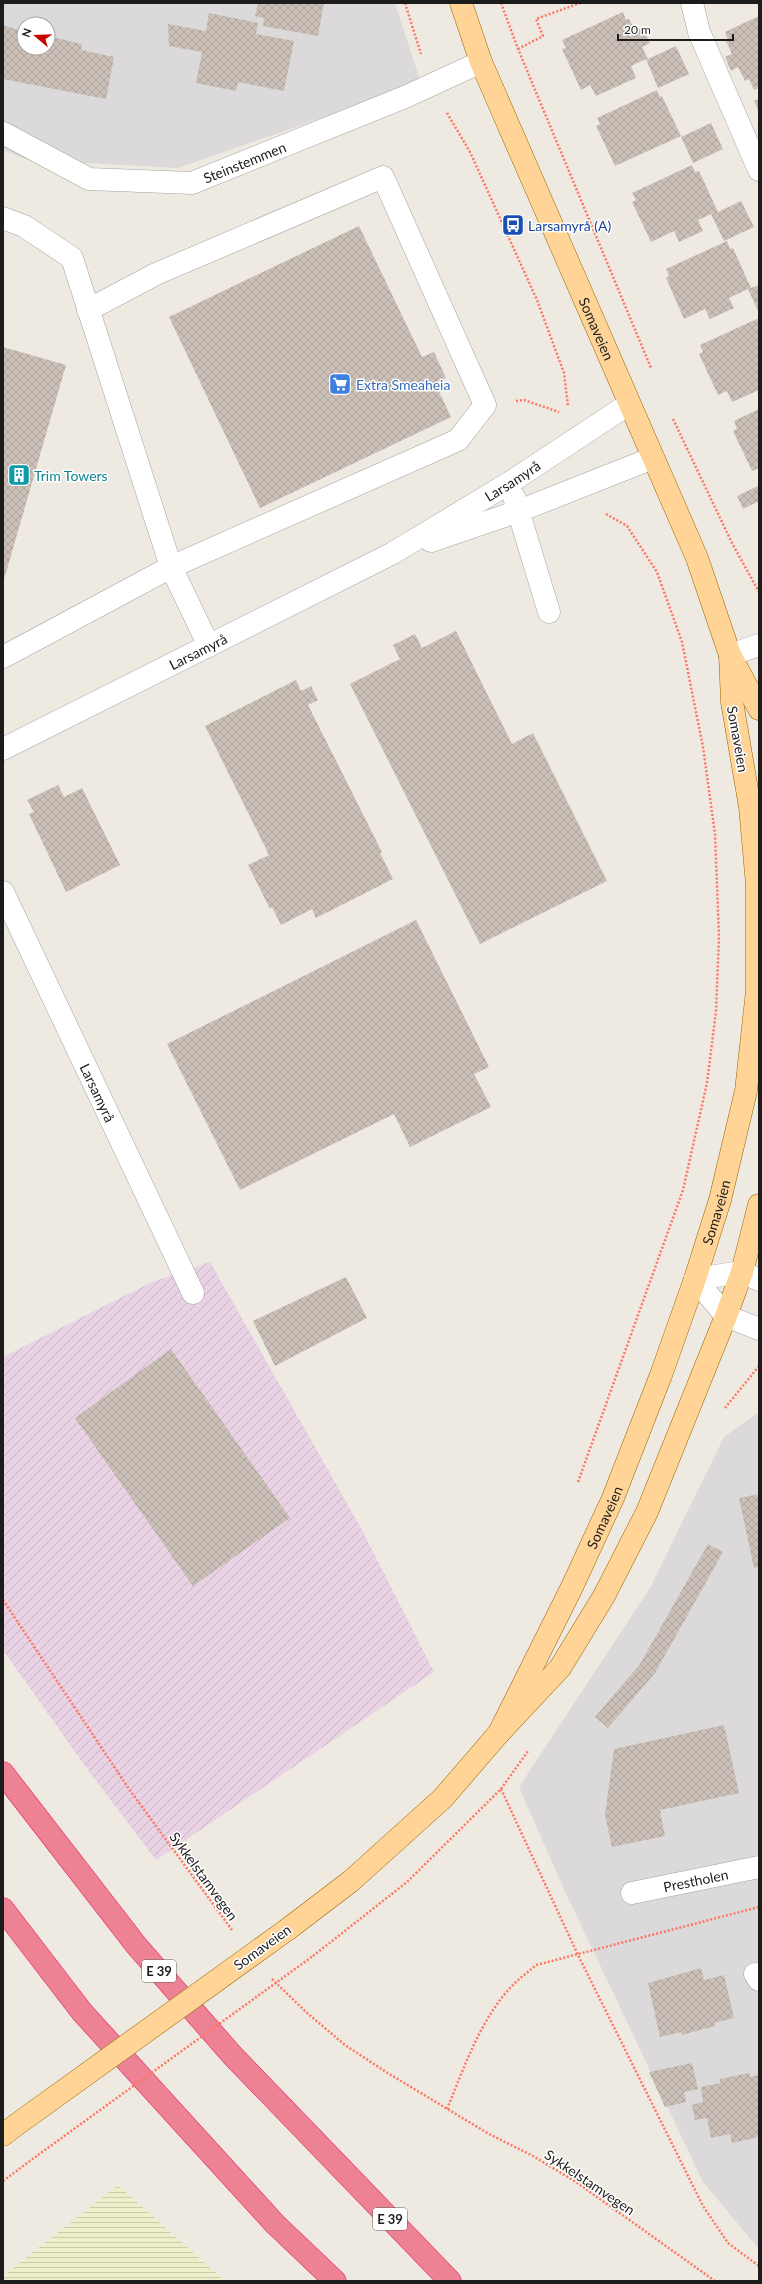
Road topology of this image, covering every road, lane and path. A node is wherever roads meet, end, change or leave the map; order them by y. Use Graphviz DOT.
graph roads {
  1 [pos="405,3"];
  2 [pos="461,3"];
  3 [pos="501,3"];
  4 [pos="580,3"];
  5 [pos="692,3"];
  6 [pos="518,49"];
  7 [pos="481,62"];
  8 [pos="431,86"];
  9 [pos="3,133"];
  10 [pos="759,170"];
  11 [pos="3,218"];
  12 [pos="88,310"];
  13 [pos="654,375"];
  14 [pos="629,404"];
  15 [pos="568,408"];
  16 [pos="673,418"];
  17 [pos="654,458"];
  18 [pos="509,483"];
  19 [pos="519,511"];
  20 [pos="606,514"];
  21 [pos="393,553"];
  22 [pos="171,567"];
  23 [pos="759,592"];
  24 [pos="550,612"];
  25 [pos="759,645"];
  26 [pos="209,646"];
  27 [pos="730,655"];
  28 [pos="3,657"];
  29 [pos="759,709"];
  30 [pos="3,749"];
  31 [pos="3,892"];
  32 [pos="759,1205"];
  33 [pos="750,1276"];
  34 [pos="695,1279"];
  35 [pos="193,1293"];
  36 [pos="726,1316"];
  37 [pos="759,1329"];
  38 [pos="578,1482"];
  39 [pos="3,1600"];
  40 [pos="499,1733"];
  41 [pos="3,1773"];
  42 [pos="501,1789"];
  43 [pos="759,1866"];
  44 [pos="632,1893"];
  45 [pos="759,1907"];
  46 [pos="3,1909"];
  47 [pos="234,1934"];
  48 [pos="578,1955"];
  49 [pos="313,1956"];
  50 [pos="271,1978"];
  51 [pos="447,2109"];
  52 [pos="9,2130"];
  53 [pos="3,2181"];
  54 [pos="759,2266"];
  55 [pos="335,2281"];
  56 [pos="450,2281"];
  57 [pos="715,2281"];
  1 -- 8 [label="path"];
  2 -- 7 [label="main road, Somaveien"];
  3 -- 6 [label="path"];
  4 -- 6 [label="path"];
  5 -- 10 [label="street"];
  6 -- 13 [label="path"];
  7 -- 8 [label="street, Steinstemmen"];
  7 -- 14 [label="main road, Somaveien"];
  8 -- 9 [label="street, Steinstemmen"];
  8 -- 15 [label="path"];
  11 -- 12 [label="street"];
  12 -- 22 [label="street"];
  12 -- 22 [label="street"];
  14 -- 17 [label="main road, Somaveien"];
  14 -- 18 [label="street, Larsamyrå"];
  16 -- 23 [label="path"];
  17 -- 19 [label="street, Larsamyrå"];
  17 -- 27 [label="main road, Somaveien"];
  18 -- 19 [label="street"];
  18 -- 21 [label="street, Larsamyrå"];
  19 -- 21 [label="street, Larsamyrå"];
  19 -- 24 [label="street"];
  20 -- 38 [label="path"];
  21 -- 26 [label="street, Larsamyrå"];
  22 -- 26 [label="street"];
  22 -- 28 [label="street"];
  25 -- 27 [label="street"];
  26 -- 30 [label="street, Larsamyrå"];
  27 -- 29 [label="main road, Somaveien"];
  27 -- 34 [label="main road, Somaveien"];
  31 -- 35 [label="street, Larsamyrå"];
  32 -- 33 [label="main road, Somaveien"];
  33 -- 34 [label="street"];
  33 -- 36 [label="main road, Somaveien"];
  34 -- 36 [label="street"];
  34 -- 40 [label="main road, Somaveien"];
  36 -- 37 [label="street"];
  36 -- 40 [label="main road, Somaveien"];
  39 -- 47 [label="path, Sykkelstamvegen"];
  40 -- 52 [label="main road, Somaveien, bridge"];
  41 -- 56 [label="highway, E 39"];
  42 -- 48 [label="path"];
  43 -- 44 [label="street, Prestholen"];
  45 -- 48 [label="path"];
  46 -- 55 [label="highway"];
  48 -- 51 [label="path"];
  48 -- 54 [label="path"];
  49 -- 53 [label="path, bridge"];
  50 -- 51 [label="path, Sykkelstamvegen"];
  51 -- 57 [label="path, Sykkelstamvegen"];
}
